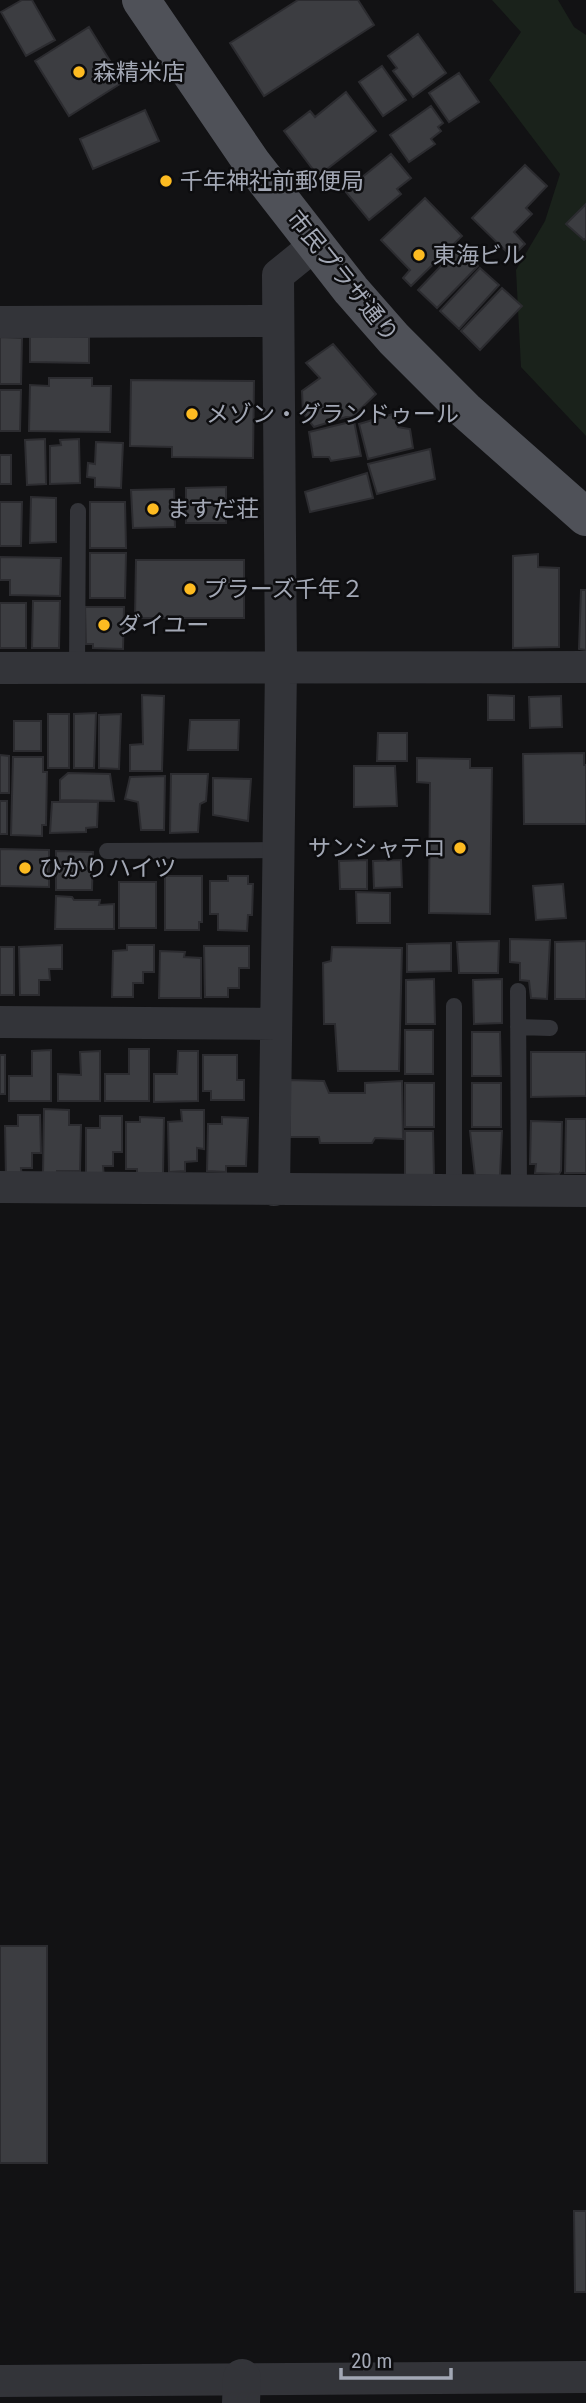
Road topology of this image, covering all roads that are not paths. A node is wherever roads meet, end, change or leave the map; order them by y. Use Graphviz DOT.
graph roads {
  1 [pos="141,0"];
  2 [pos="315,245"];
  3 [pos="278,321"];
  4 [pos="0,322"];
  5 [pos="78,511"];
  6 [pos="586,517"];
  7 [pos="281,666"];
  8 [pos="77,667"];
  9 [pos="586,667"];
  10 [pos="0,668"];
  11 [pos="278,850"];
  12 [pos="107,852"];
  13 [pos="518,991"];
  14 [pos="454,1006"];
  15 [pos="0,1022"];
  16 [pos="276,1024"];
  17 [pos="518,1027"];
  18 [pos="551,1028"];
  19 [pos="0,1187"];
  20 [pos="274,1189"];
  21 [pos="454,1190"];
  22 [pos="519,1191"];
  23 [pos="586,1191"];
  24 [pos="586,2377"];
  25 [pos="0,2381"];
  26 [pos="241,2390"];
  1 -- 2 [label="main road, 市民プラザ通り"];
  2 -- 3 [label="street"];
  2 -- 6 [label="main road, 市民プラザ通り"];
  3 -- 4 [label="street"];
  3 -- 7 [label="street"];
  5 -- 8 [label="lane"];
  7 -- 8 [label="street"];
  7 -- 9 [label="street"];
  7 -- 11 [label="street"];
  8 -- 10 [label="street"];
  11 -- 12 [label="lane"];
  11 -- 16 [label="street"];
  13 -- 17 [label="lane"];
  14 -- 21 [label="lane"];
  15 -- 16 [label="street"];
  16 -- 20 [label="street"];
  17 -- 18 [label="lane"];
  17 -- 22 [label="lane"];
  19 -- 20 [label="street"];
  20 -- 21 [label="street"];
  21 -- 22 [label="street"];
  22 -- 23 [label="street"];
  24 -- 26 [label="street"];
  25 -- 26 [label="street"];
}
